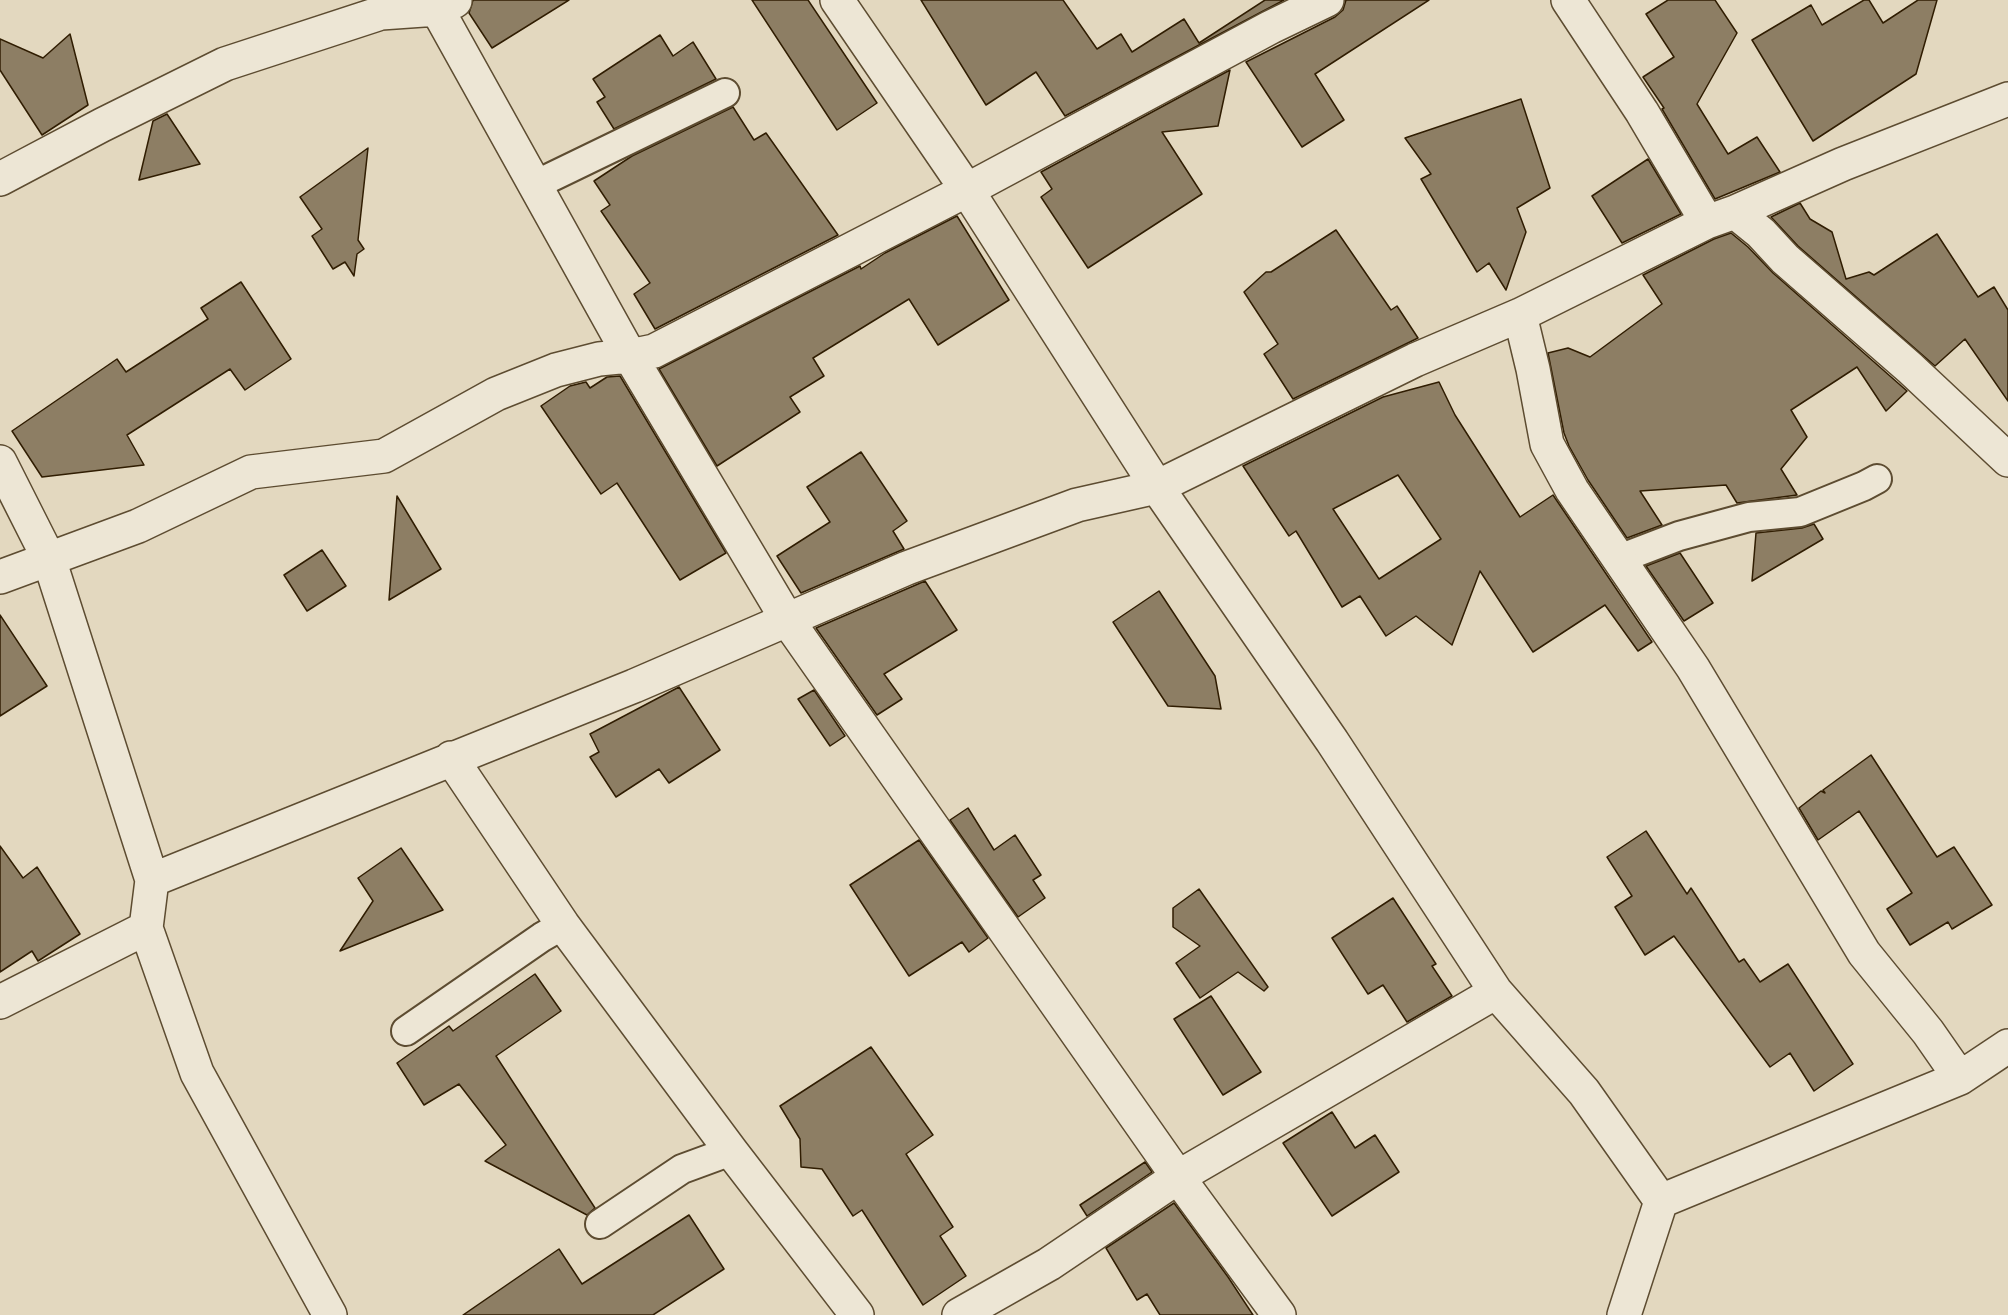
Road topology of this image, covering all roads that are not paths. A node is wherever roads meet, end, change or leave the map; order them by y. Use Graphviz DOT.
graph roads {
  1 [pos="837,0"];
  2 [pos="1327,0"];
  3 [pos="1568,0"];
  4 [pos="442,3"];
  5 [pos="725,93"];
  6 [pos="2008,99"];
  7 [pos="0,179"];
  8 [pos="535,185"];
  9 [pos="967,190"];
  10 [pos="1721,217"];
  11 [pos="1520,315"];
  12 [pos="630,356"];
  13 [pos="2008,460"];
  14 [pos="0,462"];
  15 [pos="1877,479"];
  16 [pos="1157,487"];
  17 [pos="49,559"];
  18 [pos="1619,559"];
  19 [pos="0,577"];
  20 [pos="788,621"];
  21 [pos="451,758"];
  22 [pos="152,880"];
  23 [pos="563,926"];
  24 [pos="146,928"];
  25 [pos="1496,992"];
  26 [pos="0,1002"];
  27 [pos="406,1031"];
  28 [pos="2008,1046"];
  29 [pos="1960,1078"];
  30 [pos="731,1150"];
  31 [pos="1178,1177"];
  32 [pos="1661,1201"];
  33 [pos="600,1224"];
  34 [pos="330,1315"];
  35 [pos="856,1315"];
  36 [pos="959,1315"];
  37 [pos="1279,1315"];
  38 [pos="1624,1315"];
  1 -- 9 [label="street"];
  2 -- 9 [label="street"];
  3 -- 10 [label="street"];
  4 -- 7 [label="street"];
  4 -- 8 [label="street"];
  5 -- 8 [label="lane"];
  6 -- 10 [label="street"];
  8 -- 12 [label="street"];
  9 -- 12 [label="street"];
  9 -- 16 [label="street"];
  10 -- 11 [label="street"];
  10 -- 13 [label="street"];
  11 -- 16 [label="street"];
  11 -- 18 [label="street"];
  12 -- 17 [label="street"];
  12 -- 20 [label="street"];
  14 -- 17 [label="street"];
  15 -- 18 [label="lane"];
  16 -- 20 [label="street"];
  16 -- 25 [label="street"];
  17 -- 19 [label="street"];
  17 -- 22 [label="street"];
  18 -- 29 [label="street"];
  20 -- 21 [label="street"];
  20 -- 31 [label="street"];
  21 -- 22 [label="street"];
  21 -- 23 [label="street"];
  22 -- 24 [label="street"];
  23 -- 27 [label="lane"];
  23 -- 30 [label="street"];
  24 -- 26 [label="street"];
  24 -- 34 [label="street"];
  25 -- 31 [label="street"];
  25 -- 32 [label="street"];
  28 -- 29 [label="street"];
  29 -- 32 [label="street"];
  30 -- 33 [label="lane"];
  30 -- 35 [label="street"];
  31 -- 36 [label="street"];
  31 -- 37 [label="street"];
  32 -- 38 [label="street"];
}
